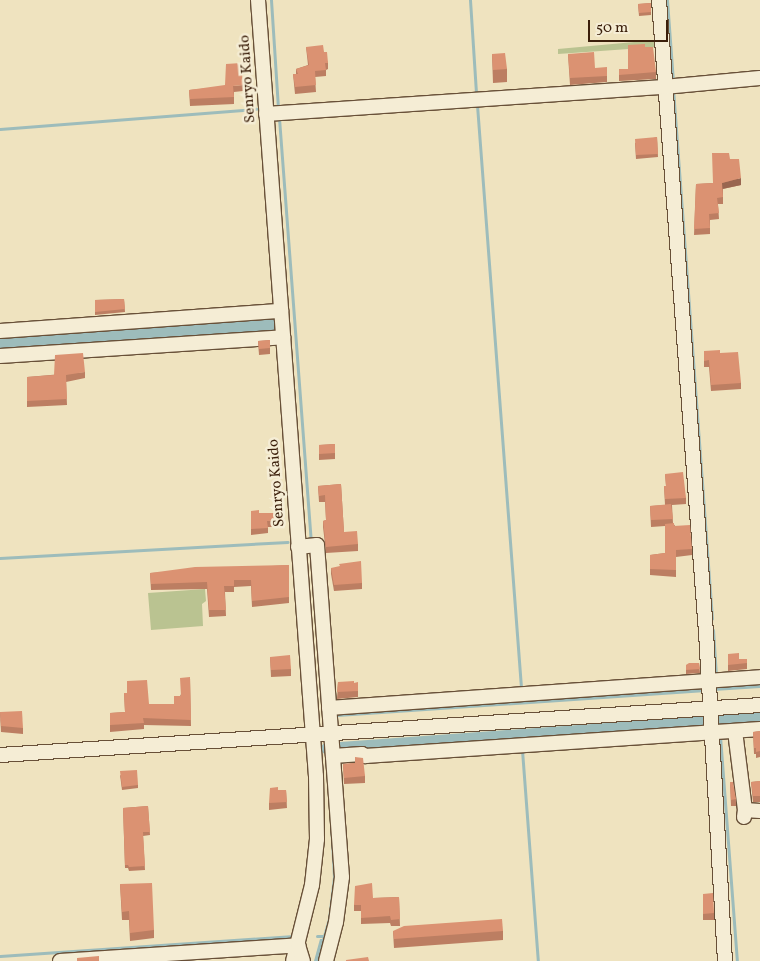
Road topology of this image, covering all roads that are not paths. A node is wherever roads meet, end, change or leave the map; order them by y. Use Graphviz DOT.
graph roads {
  1 [pos="258,0"];
  2 [pos="659,0"];
  3 [pos="760,78"];
  4 [pos="670,87"];
  5 [pos="275,113"];
  6 [pos="281,311"];
  7 [pos="0,331"];
  8 [pos="283,337"];
  9 [pos="0,356"];
  10 [pos="307,546"];
  11 [pos="760,677"];
  12 [pos="711,701"];
  13 [pos="760,705"];
  14 [pos="329,708"];
  15 [pos="760,730"];
  16 [pos="735,731"];
  17 [pos="312,735"];
  18 [pos="333,746"];
  19 [pos="0,755"];
  20 [pos="760,811"];
  21 [pos="298,945"];
  22 [pos="60,961"];
  23 [pos="293,961"];
  24 [pos="303,961"];
  25 [pos="326,961"];
  26 [pos="725,961"];
  1 -- 5 [label="street, Senryo Kaido"];
  2 -- 4 [label="street"];
  3 -- 4 [label="street"];
  4 -- 5 [label="street"];
  4 -- 12 [label="street"];
  5 -- 6 [label="street, Senryo Kaido"];
  6 -- 7 [label="street"];
  6 -- 8 [label="street, Senryo Kaido"];
  8 -- 9 [label="street"];
  8 -- 10 [label="street, Senryo Kaido"];
  10 -- 14 [label="street"];
  10 -- 17 [label="street, Senryo Kaido"];
  11 -- 12 [label="street"];
  12 -- 13 [label="street"];
  12 -- 14 [label="street"];
  12 -- 16 [label="street"];
  12 -- 18 [label="street"];
  12 -- 18 [label="street"];
  12 -- 26 [label="street"];
  14 -- 18 [label="street"];
  15 -- 16 [label="street"];
  16 -- 20 [label="street"];
  17 -- 18 [label="street"];
  17 -- 19 [label="street"];
  17 -- 21 [label="street, Senryo Kaido"];
  18 -- 25 [label="street"];
  21 -- 22 [label="street"];
  21 -- 23 [label="street, Senryo Kaido"];
  21 -- 24 [label="street"];
}
